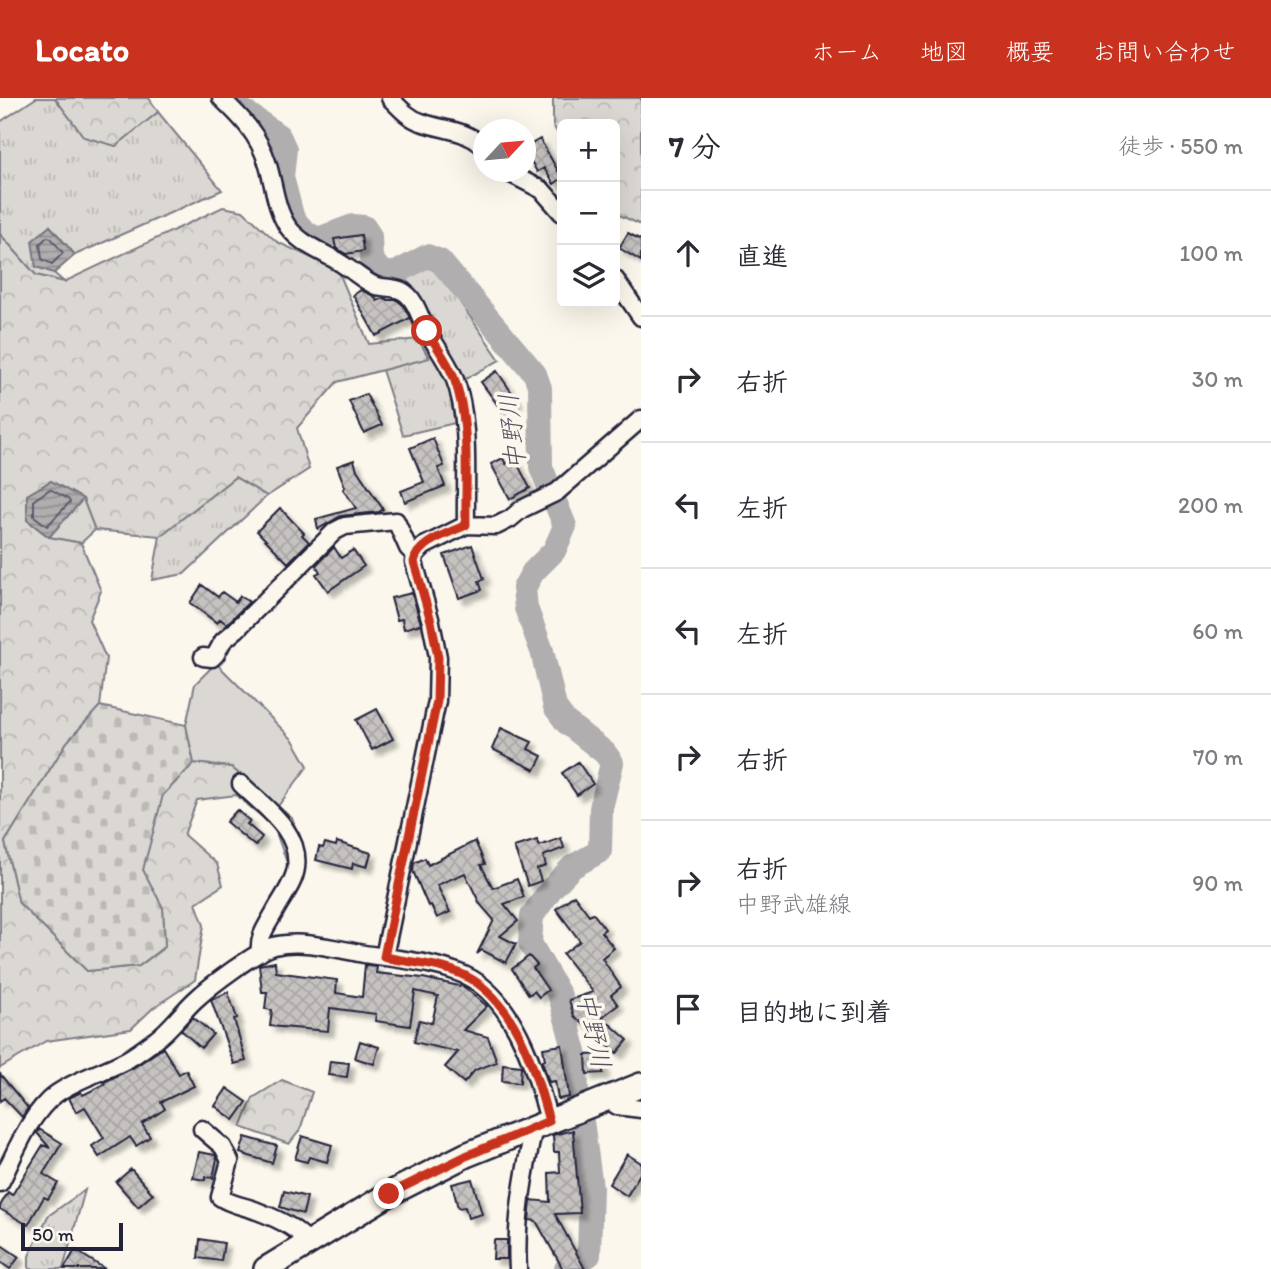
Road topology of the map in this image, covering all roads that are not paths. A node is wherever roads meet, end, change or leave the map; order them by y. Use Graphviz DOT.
graph roads {
  1 [pos="221,98"];
  2 [pos="390,98"];
  3 [pos="473,139"];
  4 [pos="526,182"];
  5 [pos="557,207"];
  6 [pos="620,286"];
  7 [pos="641,317"];
  8 [pos="641,419"];
  9 [pos="466,525"];
  10 [pos="415,555"];
  11 [pos="203,657"];
  12 [pos="241,784"];
  13 [pos="260,953"];
  14 [pos="384,957"];
  15 [pos="641,1085"];
  16 [pos="607,1099"];
  17 [pos="641,1109"];
  18 [pos="542,1124"];
  19 [pos="202,1129"];
  20 [pos="0,1183"];
  21 [pos="308,1243"];
  22 [pos="518,1265"];
  23 [pos="266,1269"];
  1 -- 9 [label="street"];
  2 -- 3 [label="street"];
  4 -- 5 [label="street"];
  6 -- 7 [label="street"];
  8 -- 9 [label="street"];
  9 -- 10 [label="street"];
  10 -- 11 [label="street"];
  10 -- 14 [label="street"];
  12 -- 13 [label="street"];
  13 -- 14 [label="street"];
  13 -- 20 [label="street"];
  14 -- 18 [label="street"];
  15 -- 16 [label="main road"];
  16 -- 17 [label="street"];
  16 -- 18 [label="main road"];
  18 -- 21 [label="main road"];
  18 -- 22 [label="street"];
  19 -- 21 [label="street"];
  21 -- 23 [label="main road"];
}
